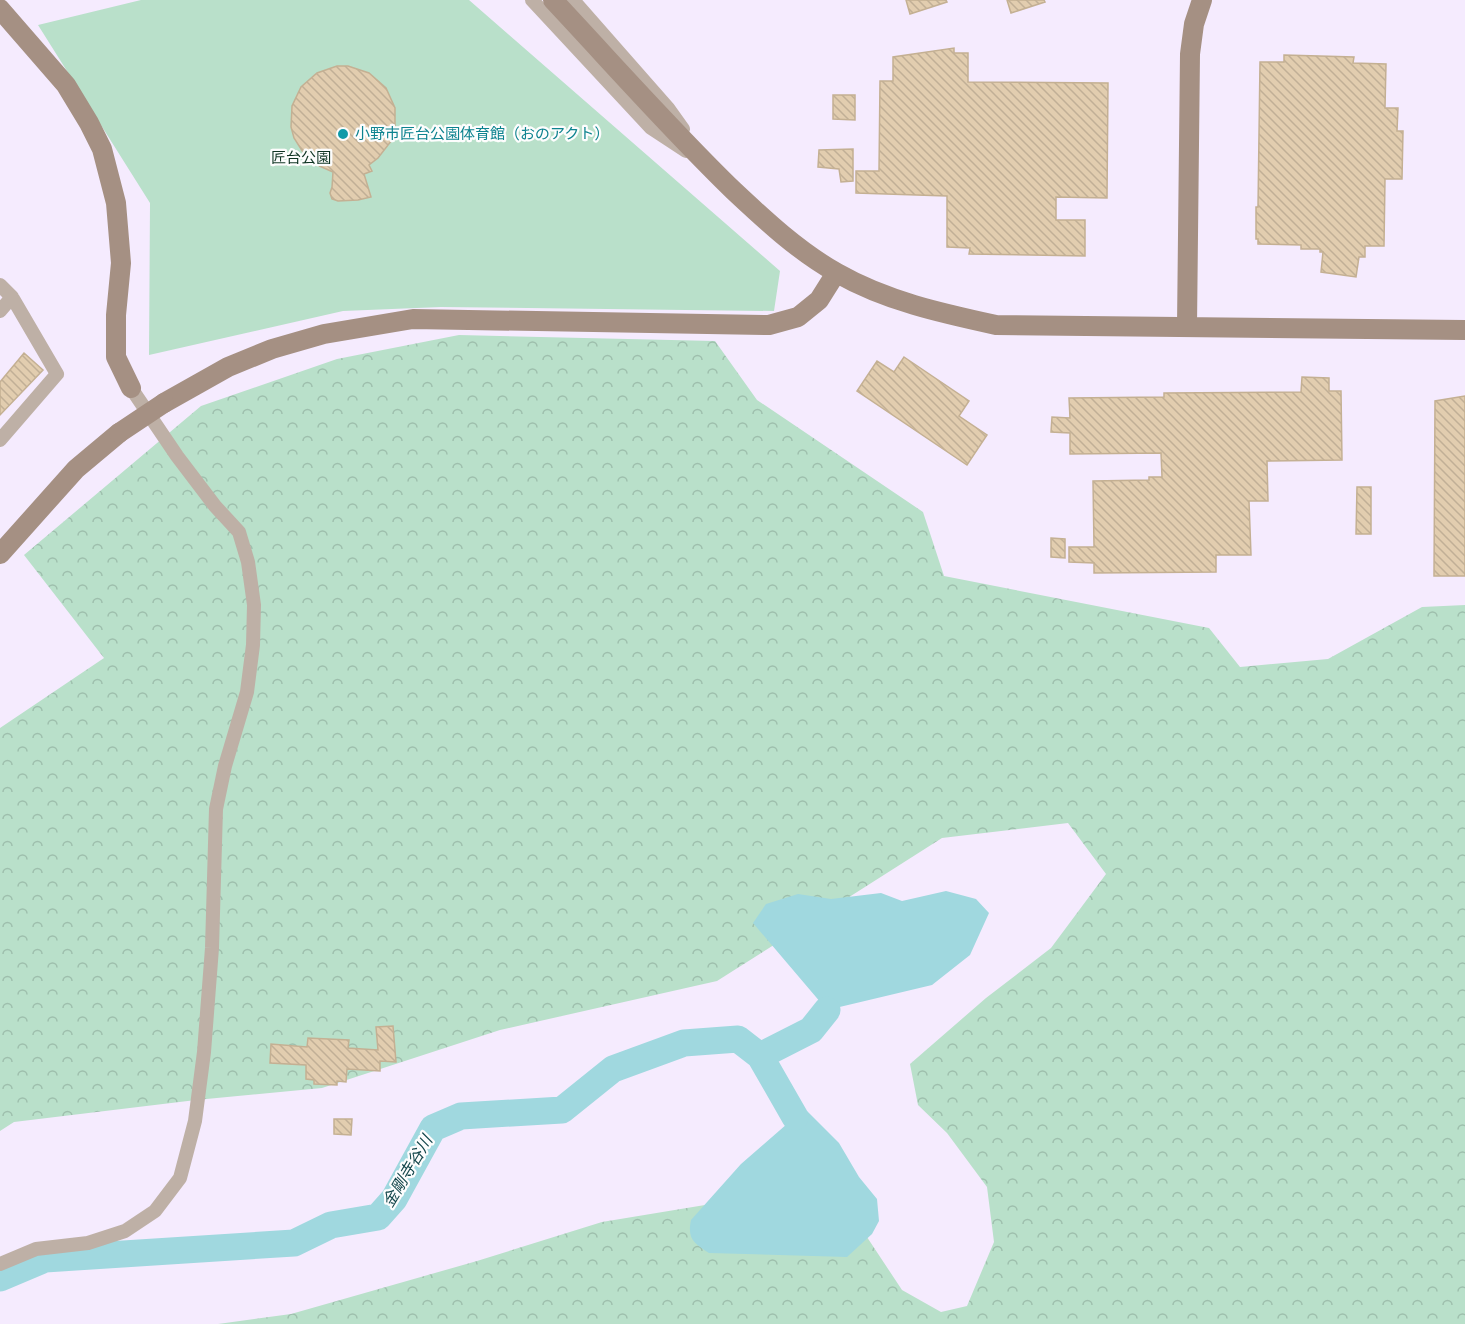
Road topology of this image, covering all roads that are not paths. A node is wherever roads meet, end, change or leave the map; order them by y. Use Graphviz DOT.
graph roads {
  1 [pos="532,0"];
  2 [pos="552,0"];
  3 [pos="573,0"];
  4 [pos="1202,0"];
  5 [pos="0,9"];
  6 [pos="710,168"];
  7 [pos="836,273"];
  8 [pos="0,285"];
  9 [pos="12,297"];
  10 [pos="0,311"];
  11 [pos="1187,326"];
  12 [pos="1465,330"];
  13 [pos="131,388"];
  14 [pos="0,440"];
  15 [pos="0,554"];
  16 [pos="0,1264"];
  1 -- 6 [label="street"];
  2 -- 6 [label="street"];
  3 -- 6 [label="street"];
  4 -- 11 [label="street"];
  5 -- 13 [label="street"];
  6 -- 7 [label="street"];
  7 -- 11 [label="street"];
  7 -- 15 [label="street, bridge"];
  8 -- 9 [label="street"];
  9 -- 10 [label="street"];
  9 -- 14 [label="street"];
  11 -- 12 [label="street"];
  13 -- 16 [label="street"];
}
